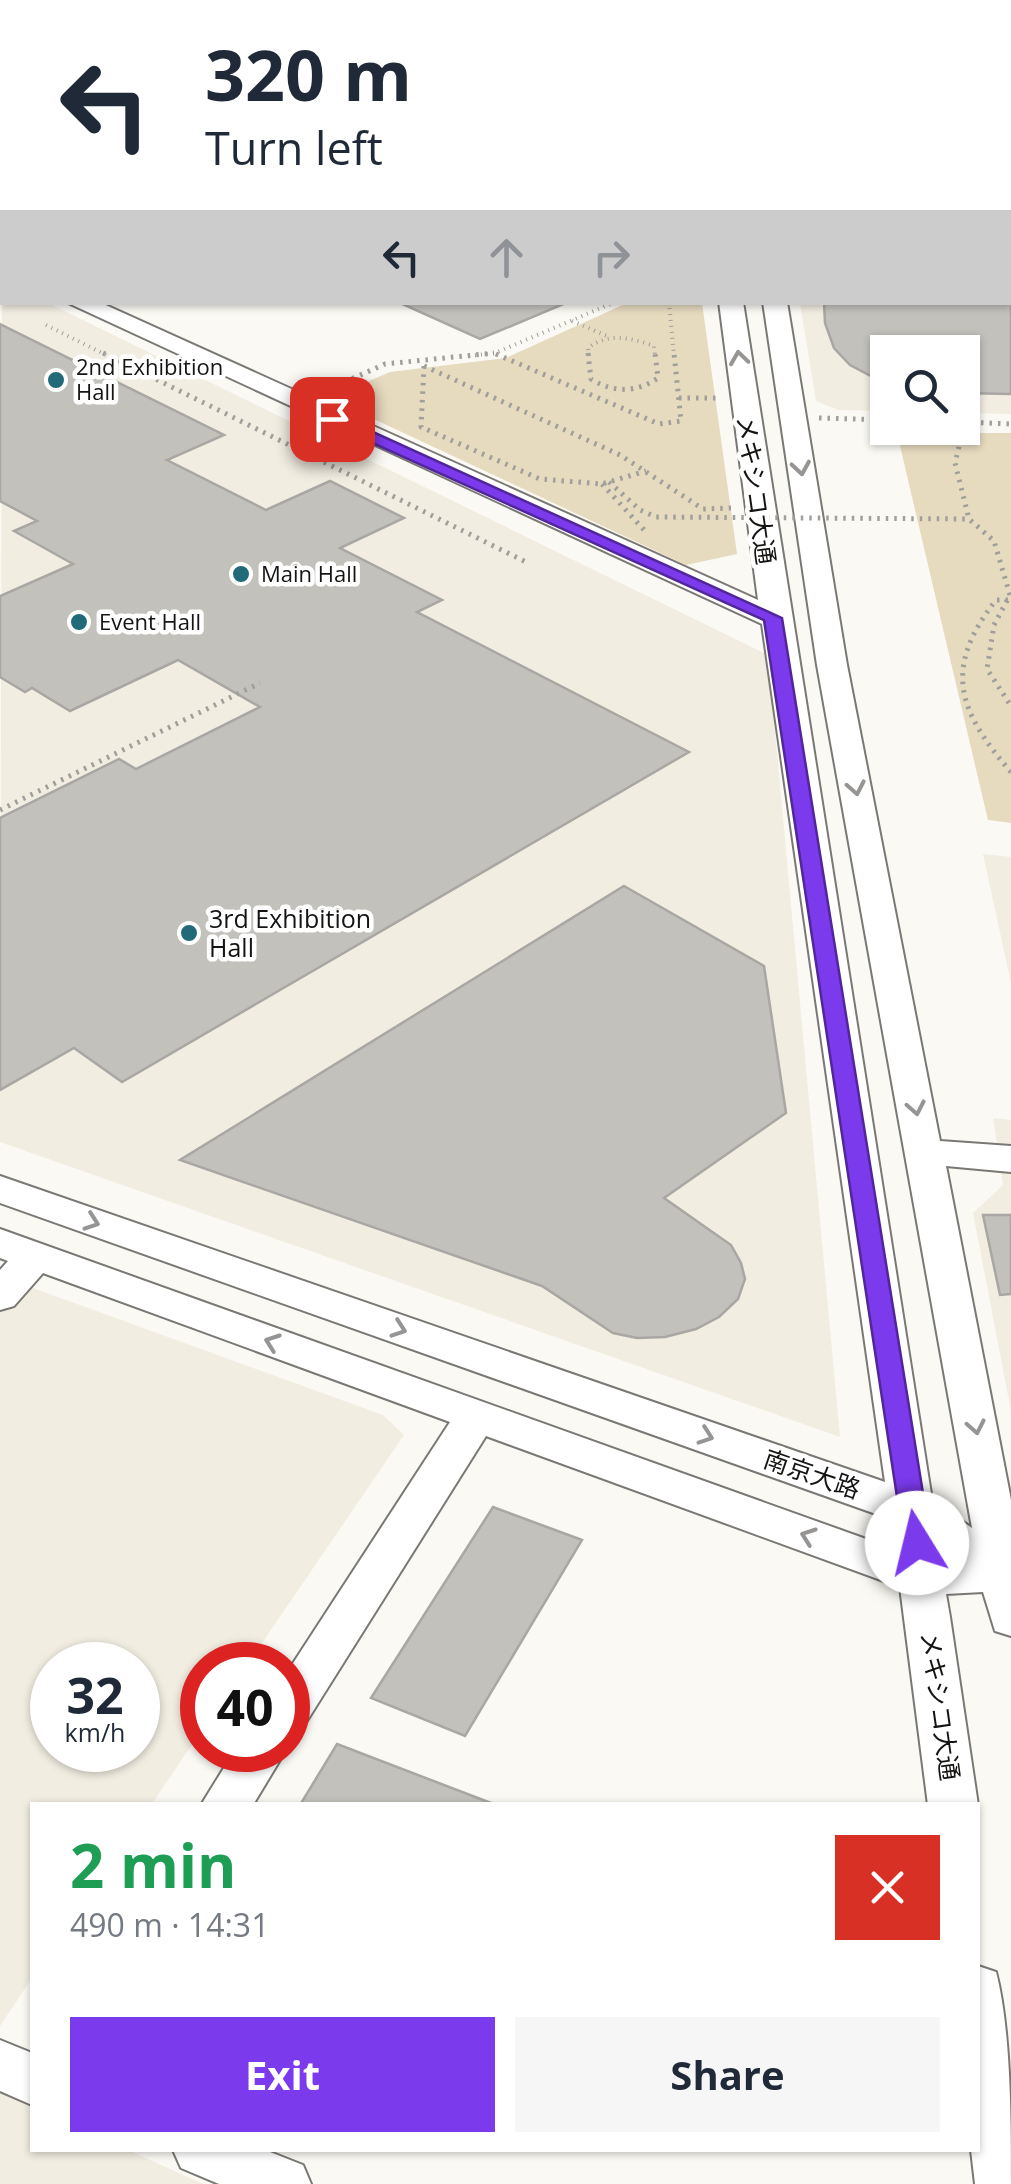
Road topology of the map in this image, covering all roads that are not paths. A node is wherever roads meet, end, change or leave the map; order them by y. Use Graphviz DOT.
graph roads {
  1 [pos="85,305"];
  2 [pos="732,305"];
  3 [pos="775,305"];
  4 [pos="773,618"];
  5 [pos="924,1152"];
  6 [pos="1011,1159"];
  7 [pos="0,1190"];
  8 [pos="18,1249"];
  9 [pos="0,1296"];
  10 [pos="476,1417"];
  11 [pos="912,1509"];
  12 [pos="1003,1574"];
  13 [pos="923,1577"];
  14 [pos="1011,1618"];
  15 [pos="310,1676"];
  16 [pos="248,1772"];
  17 [pos="228,1802"];
  18 [pos="953,1802"];
  19 [pos="980,2004"];
  20 [pos="0,2064"];
  21 [pos="30,2079"];
  22 [pos="205,2152"];
  23 [pos="283,2184"];
  24 [pos="1004,2184"];
  1 -- 4 [label="street"];
  4 -- 2 [label="street, メキシコ大通, one-way"];
  3 -- 5 [label="street, メキシコ大通, one-way"];
  4 -- 11 [label="street, メキシコ大通"];
  5 -- 6 [label="street"];
  5 -- 12 [label="street, メキシコ大通, one-way"];
  7 -- 11 [label="street, 南京大路, one-way"];
  8 -- 9 [label="street"];
  10 -- 8 [label="street, one-way"];
  13 -- 10 [label="street, one-way"];
  10 -- 15 [label="street"];
  11 -- 12 [label="street, 南京大路"];
  11 -- 13 [label="street, メキシコ大通"];
  12 -- 13 [label="street"];
  12 -- 14 [label="street, メキシコ大通"];
  13 -- 18 [label="street, メキシコ大通"];
  16 -- 17 [label="street"];
  19 -- 24 [label="street"];
  20 -- 21 [label="street"];
  22 -- 23 [label="street"];
}
